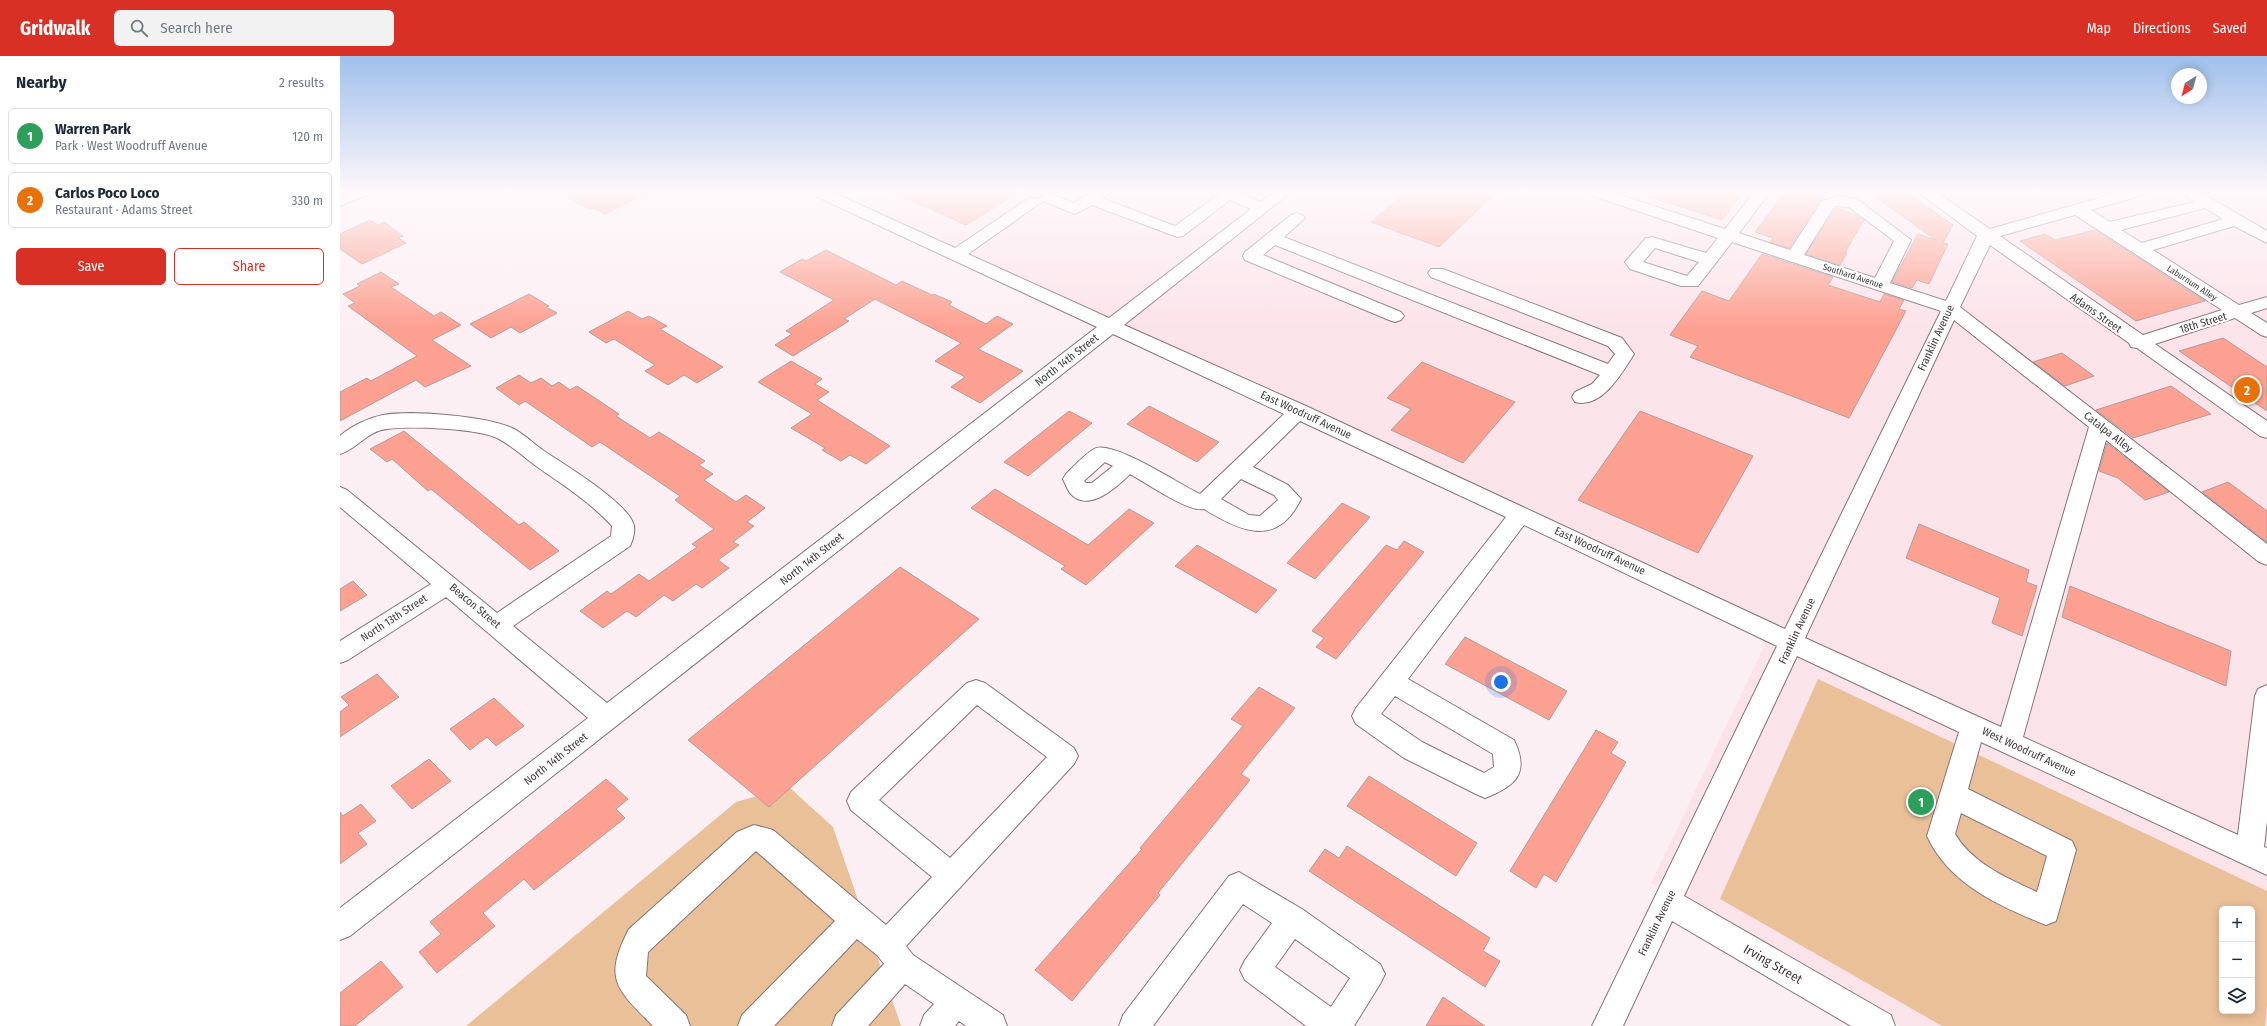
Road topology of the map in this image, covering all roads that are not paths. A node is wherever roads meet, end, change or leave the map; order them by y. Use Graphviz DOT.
graph roads {
  1 [pos="920,237"];
  2 [pos="981,237"];
  3 [pos="1225,237"];
  4 [pos="1728,237"];
  5 [pos="1733,237"];
  6 [pos="1807,237"];
  7 [pos="1899,237"];
  8 [pos="1985,237"];
  9 [pos="1989,237"];
  10 [pos="2122,237"];
  11 [pos="2176,237"];
  12 [pos="1273,238"];
  13 [pos="2139,248"];
  14 [pos="957,254"];
  15 [pos="1794,257"];
  16 [pos="1710,260"];
  17 [pos="1437,273"];
  18 [pos="1880,285"];
  19 [pos="2267,302"];
  20 [pos="1950,308"];
  21 [pos="2237,312"];
  22 [pos="1395,316"];
  23 [pos="1113,325"];
  24 [pos="2267,331"];
  25 [pos="2138,343"];
  26 [pos="1611,372"];
  27 [pos="1582,397"];
  28 [pos="1299,411"];
  29 [pos="2100,425"];
  30 [pos="2267,431"];
  31 [pos="340,447"];
  32 [pos="1127,465"];
  33 [pos="1239,469"];
  34 [pos="340,495"];
  35 [pos="1207,500"];
  36 [pos="1520,514"];
  37 [pos="2267,556"];
  38 [pos="448,584"];
  39 [pos="497,625"];
  40 [pos="1791,642"];
  41 [pos="340,653"];
  42 [pos="1392,682"];
  43 [pos="2267,696"];
  44 [pos="608,718"];
  45 [pos="1973,727"];
  46 [pos="2009,744"];
  47 [pos="1953,795"];
  48 [pos="2258,858"];
  49 [pos="951,876"];
  50 [pos="1667,902"];
  51 [pos="1292,919"];
  52 [pos="856,920"];
  53 [pos="340,926"];
  54 [pos="895,955"];
  55 [pos="956,1001"];
  56 [pos="675,1026"];
  57 [pos="753,1026"];
  58 [pos="847,1026"];
  59 [pos="935,1026"];
  60 [pos="992,1026"];
  61 [pos="1134,1026"];
  62 [pos="1332,1026"];
  63 [pos="1336,1026"];
  64 [pos="1607,1026"];
  65 [pos="1880,1026"];
  1 -- 14 [label="street, East Woodruff Avenue"];
  2 -- 14 [label="street"];
  3 -- 23 [label="street, North 14th Street"];
  4 -- 16 [label="street"];
  5 -- 15 [label="street, Southard Avenue"];
  6 -- 15 [label="street"];
  7 -- 18 [label="street"];
  8 -- 20 [label="street, Franklin Avenue"];
  9 -- 25 [label="street, Adams Street"];
  10 -- 13 [label="street, Laburnum Alley"];
  11 -- 13 [label="street"];
  12 -- 22 [label="street"];
  12 -- 26 [label="street"];
  13 -- 21 [label="street, Laburnum Alley"];
  14 -- 23 [label="street, East Woodruff Avenue"];
  15 -- 18 [label="street, Southard Avenue"];
  17 -- 26 [label="street"];
  18 -- 20 [label="street, Southard Avenue"];
  19 -- 21 [label="street, 18th Street"];
  20 -- 29 [label="street, Catalpa Alley"];
  20 -- 40 [label="street, Franklin Avenue"];
  21 -- 24 [label="street, Laburnum Alley"];
  21 -- 25 [label="street, 18th Street"];
  23 -- 28 [label="street, East Woodruff Avenue"];
  23 -- 44 [label="street, North 14th Street"];
  25 -- 30 [label="street, Adams Street"];
  26 -- 27 [label="street"];
  28 -- 33 [label="street"];
  28 -- 36 [label="street, East Woodruff Avenue"];
  29 -- 37 [label="street, Catalpa Alley"];
  29 -- 46 [label="street"];
  31 -- 39 [label="street"];
  32 -- 35 [label="street"];
  33 -- 35 [label="street"];
  33 -- 35 [label="street"];
  34 -- 38 [label="street, Beacon Street"];
  36 -- 40 [label="street, East Woodruff Avenue"];
  36 -- 42 [label="street"];
  38 -- 39 [label="street, Beacon Street"];
  38 -- 41 [label="street, North 13th Street"];
  39 -- 44 [label="street, Beacon Street"];
  40 -- 45 [label="street, West Woodruff Avenue"];
  40 -- 50 [label="street, Franklin Avenue"];
  42 -- 42 [label="street"];
  43 -- 48 [label="street"];
  44 -- 53 [label="street, North 14th Street"];
  45 -- 46 [label="street, West Woodruff Avenue"];
  45 -- 47 [label="street"];
  46 -- 48 [label="street, West Woodruff Avenue"];
  47 -- 47 [label="street"];
  49 -- 49 [label="street"];
  49 -- 54 [label="street"];
  50 -- 64 [label="street, Franklin Avenue"];
  50 -- 65 [label="street, Irving Street"];
  51 -- 61 [label="street"];
  51 -- 62 [label="street"];
  51 -- 63 [label="street"];
  52 -- 54 [label="street"];
  52 -- 56 [label="street"];
  52 -- 57 [label="street"];
  54 -- 55 [label="street"];
  54 -- 58 [label="street"];
  55 -- 59 [label="street"];
  55 -- 60 [label="street"];
}
